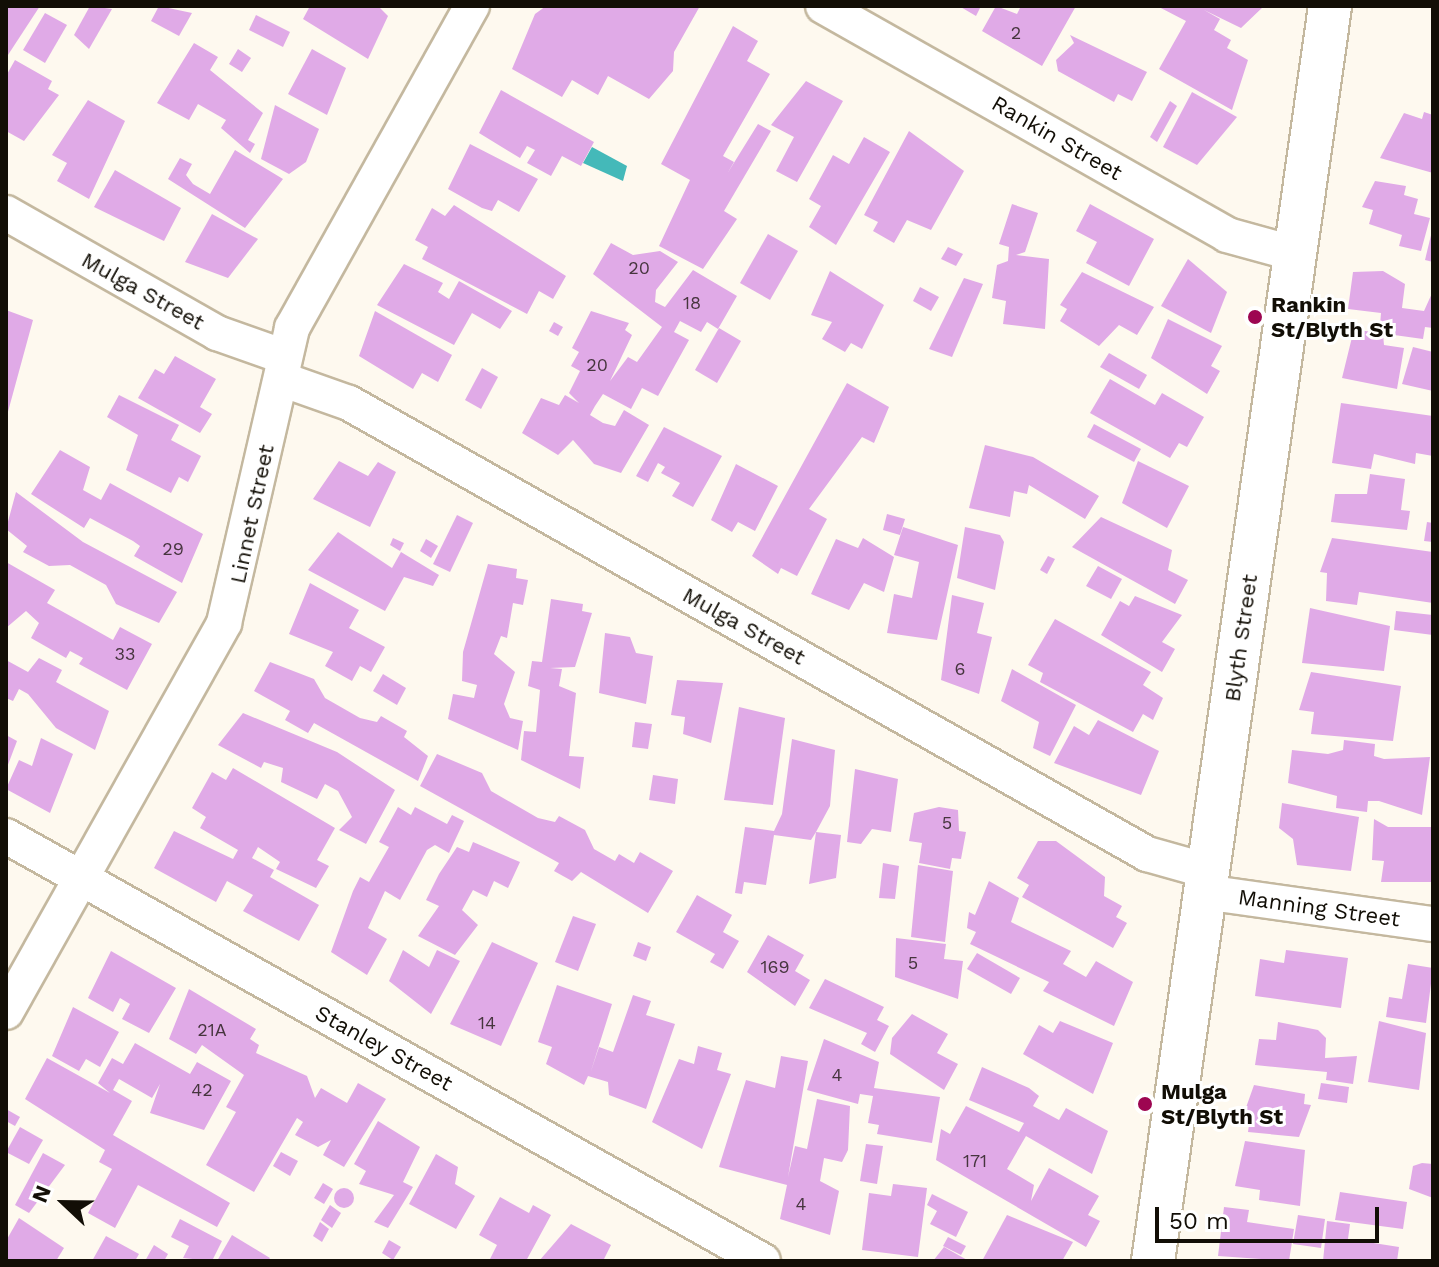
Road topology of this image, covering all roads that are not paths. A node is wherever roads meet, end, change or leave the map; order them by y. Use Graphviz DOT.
graph roads {
  1 [pos="472,6"];
  2 [pos="823,6"];
  3 [pos="1330,9"];
  4 [pos="6,213"];
  5 [pos="1296,254"];
  6 [pos="283,368"];
  7 [pos="6,836"];
  8 [pos="81,878"];
  9 [pos="1206,882"];
  10 [pos="1433,924"];
  11 [pos="6,1012"];
  12 [pos="763,1261"];
  13 [pos="1153,1261"];
  1 -- 6 [label="street, Linnet Street"];
  2 -- 5 [label="street, Rankin Street"];
  3 -- 5 [label="street, Blyth Street"];
  4 -- 6 [label="street, Mulga Street"];
  5 -- 9 [label="street, Blyth Street"];
  6 -- 8 [label="street, Linnet Street"];
  6 -- 9 [label="street, Mulga Street"];
  7 -- 8 [label="street, Stanley Street"];
  8 -- 11 [label="street, Linnet Street"];
  8 -- 12 [label="street, Stanley Street"];
  9 -- 10 [label="street, Manning Street"];
  9 -- 13 [label="street, Blyth Street"];
}
